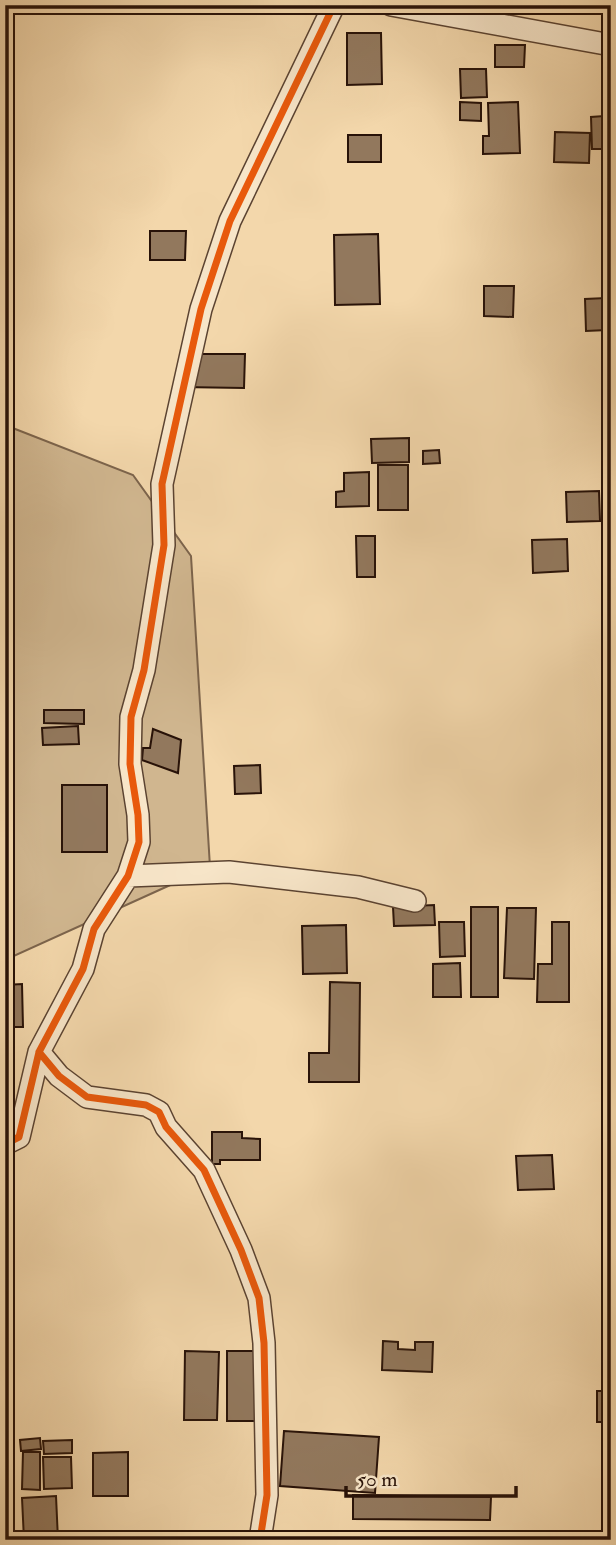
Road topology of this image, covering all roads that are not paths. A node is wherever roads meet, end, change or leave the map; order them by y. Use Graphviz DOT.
graph roads {
  1 [pos="334,5"];
  2 [pos="391,5"];
  3 [pos="611,45"];
  4 [pos="128,876"];
  5 [pos="415,901"];
  6 [pos="39,1052"];
  7 [pos="5,1144"];
  8 [pos="260,1540"];
  1 -- 4 [label="street"];
  2 -- 3 [label="street"];
  4 -- 5 [label="street"];
  4 -- 6 [label="street"];
  6 -- 7 [label="street"];
  6 -- 8 [label="street"];
}
